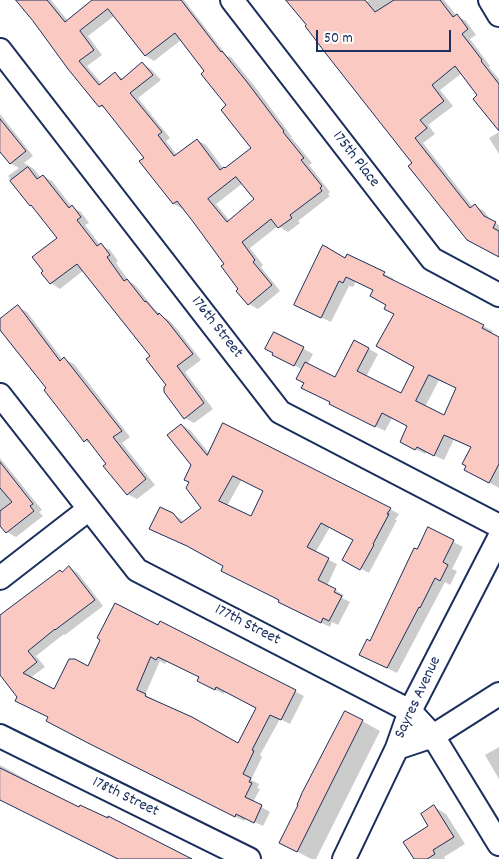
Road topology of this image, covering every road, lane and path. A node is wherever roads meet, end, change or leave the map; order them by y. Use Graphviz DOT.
graph roads {
  1 [pos="232,0"];
  2 [pos="490,0"];
  3 [pos="499,15"];
  4 [pos="0,50"];
  5 [pos="499,294"];
  6 [pos="0,395"];
  7 [pos="90,509"];
  8 [pos="499,526"];
  9 [pos="499,538"];
  10 [pos="0,578"];
  11 [pos="499,694"];
  12 [pos="410,711"];
  13 [pos="0,736"];
  14 [pos="433,736"];
  15 [pos="397,748"];
  16 [pos="499,844"];
  17 [pos="249,859"];
  18 [pos="344,859"];
  1 -- 5 [label="street, 175th Place"];
  2 -- 3 [label="street"];
  4 -- 8 [label="street, 176th Street"];
  6 -- 7 [label="street, 177th Street"];
  7 -- 10 [label="street"];
  7 -- 12 [label="street, 177th Street"];
  9 -- 12 [label="street, Sayres Avenue"];
  11 -- 14 [label="street"];
  12 -- 14 [label="street, 177th Street"];
  12 -- 15 [label="street, Sayres Avenue"];
  13 -- 17 [label="street, 178th Street"];
  14 -- 15 [label="street"];
  14 -- 16 [label="street, 177th Street"];
  15 -- 18 [label="street, Sayres Avenue"];
}
